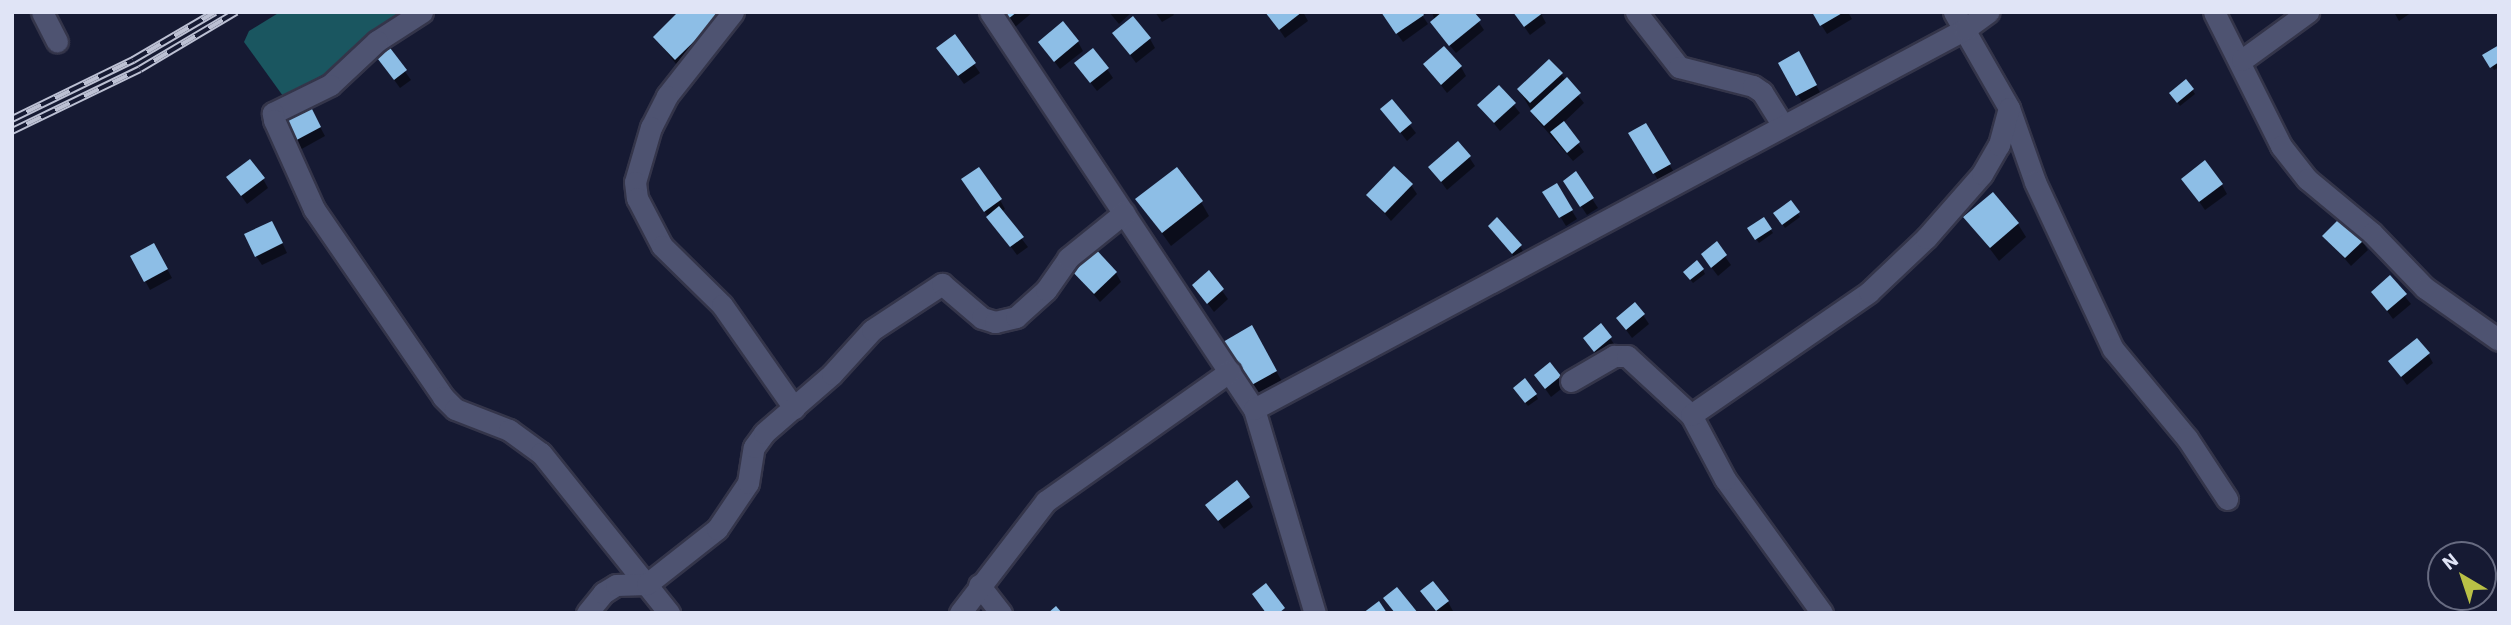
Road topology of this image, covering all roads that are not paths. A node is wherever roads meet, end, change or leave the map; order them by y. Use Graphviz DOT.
graph roads {
  1 [pos="42,12"];
  2 [pos="422,12"];
  3 [pos="733,12"];
  4 [pos="990,12"];
  5 [pos="1636,12"];
  6 [pos="1988,12"];
  7 [pos="2214,12"];
  8 [pos="2308,12"];
  9 [pos="1960,21"];
  10 [pos="57,41"];
  11 [pos="2242,60"];
  12 [pos="2009,108"];
  13 [pos="1783,125"];
  14 [pos="1124,213"];
  15 [pos="2499,340"];
  16 [pos="1230,371"];
  17 [pos="1572,381"];
  18 [pos="794,408"];
  19 [pos="1254,409"];
  20 [pos="1691,415"];
  21 [pos="2227,499"];
  22 [pos="646,584"];
  23 [pos="979,585"];
  24 [pos="587,613"];
  25 [pos="669,613"];
  26 [pos="960,613"];
  27 [pos="1001,613"];
  28 [pos="1315,613"];
  29 [pos="1822,613"];
  1 -- 10 [label="street"];
  2 -- 22 [label="street"];
  3 -- 18 [label="street"];
  4 -- 14 [label="street"];
  5 -- 13 [label="street"];
  6 -- 9 [label="street"];
  7 -- 11 [label="street"];
  8 -- 11 [label="street"];
  9 -- 12 [label="street"];
  9 -- 13 [label="street"];
  11 -- 15 [label="street"];
  12 -- 20 [label="street"];
  12 -- 21 [label="street"];
  13 -- 19 [label="street"];
  14 -- 16 [label="street"];
  14 -- 18 [label="street"];
  16 -- 19 [label="street"];
  16 -- 23 [label="street"];
  17 -- 20 [label="street"];
  18 -- 22 [label="street"];
  19 -- 28 [label="street"];
  20 -- 29 [label="street"];
  22 -- 24 [label="street"];
  22 -- 25 [label="street"];
  23 -- 26 [label="street"];
  23 -- 27 [label="street"];
}
